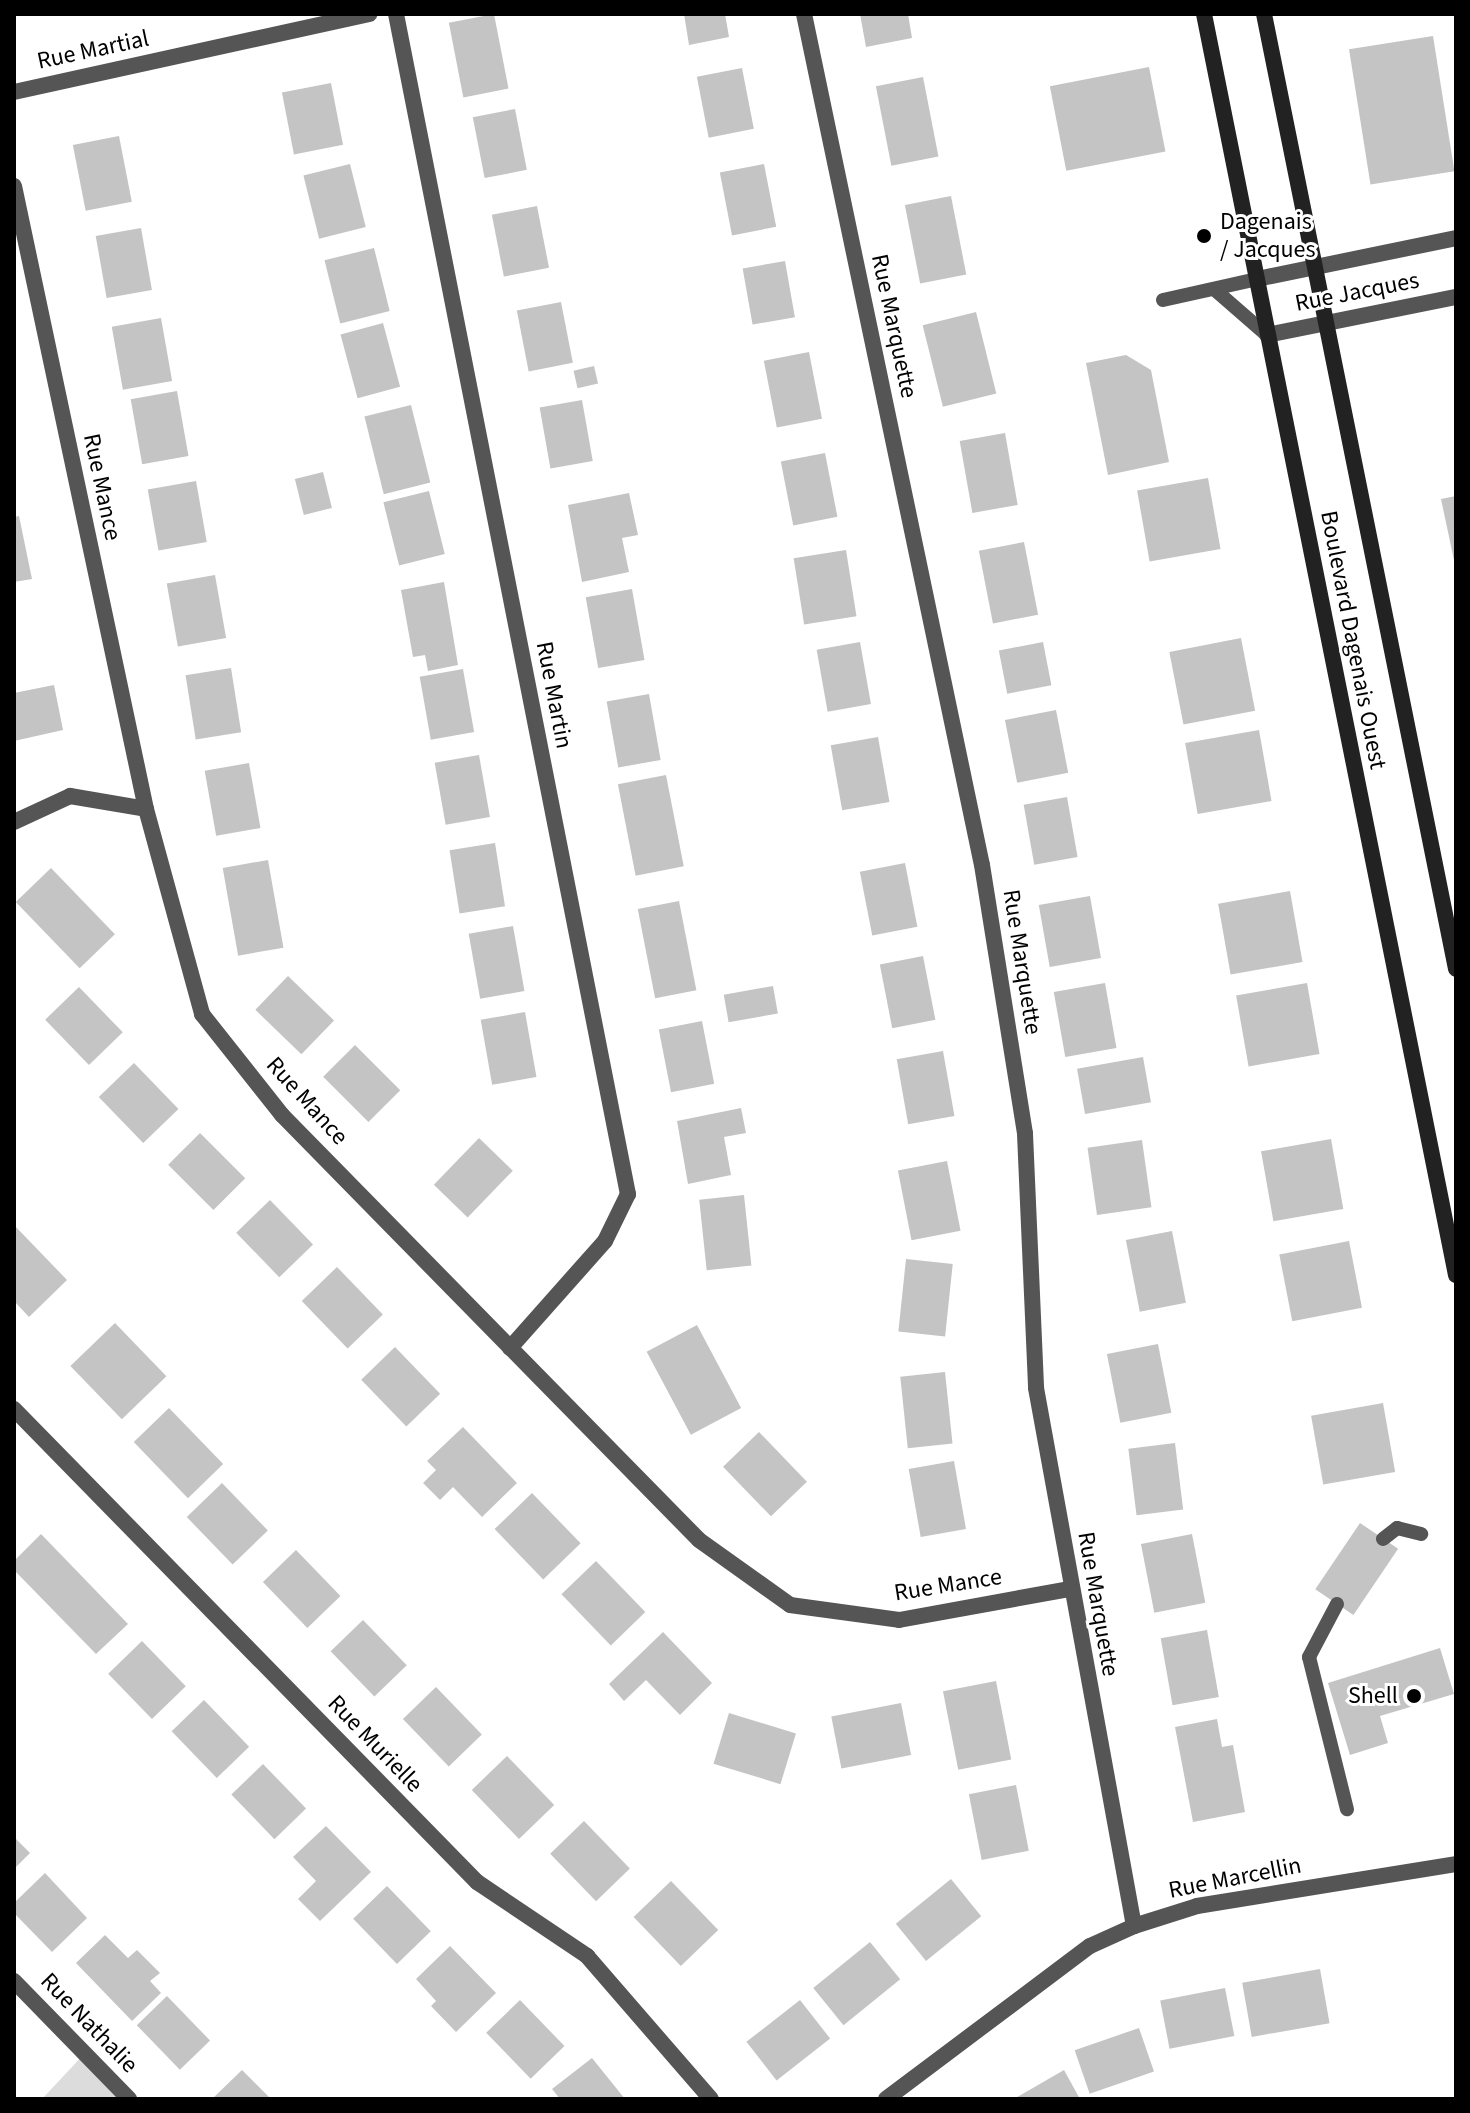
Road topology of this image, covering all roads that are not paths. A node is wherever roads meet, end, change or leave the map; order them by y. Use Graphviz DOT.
graph roads {
  1 [pos="370,14"];
  2 [pos="396,14"];
  3 [pos="804,14"];
  4 [pos="1204,14"];
  5 [pos="1264,14"];
  6 [pos="14,92"];
  7 [pos="14,186"];
  8 [pos="1456,238"];
  9 [pos="1316,267"];
  10 [pos="1257,279"];
  11 [pos="1214,289"];
  12 [pos="1456,297"];
  13 [pos="1163,300"];
  14 [pos="1327,323"];
  15 [pos="1267,335"];
  16 [pos="146,809"];
  17 [pos="14,822"];
  18 [pos="1456,969"];
  19 [pos="1456,1275"];
  20 [pos="510,1348"];
  21 [pos="14,1409"];
  22 [pos="1421,1534"];
  23 [pos="1383,1539"];
  24 [pos="1070,1589"];
  25 [pos="1337,1604"];
  26 [pos="1347,1809"];
  27 [pos="1456,1864"];
  28 [pos="1134,1926"];
  29 [pos="14,1981"];
  30 [pos="129,2099"];
  31 [pos="711,2099"];
  32 [pos="886,2099"];
  1 -- 6 [label="street, Rue Martial"];
  2 -- 20 [label="street, Rue Martin"];
  3 -- 24 [label="street, Rue Marquette"];
  4 -- 10 [label="main road, Boulevard Dagenais Ouest"];
  5 -- 9 [label="main road, Boulevard Dagenais Ouest"];
  7 -- 16 [label="street, Rue Mance"];
  8 -- 9 [label="street, Rue Jacques"];
  9 -- 10 [label="street, Rue Jacques"];
  9 -- 14 [label="main road, Boulevard Dagenais Ouest"];
  10 -- 11 [label="lane"];
  10 -- 15 [label="main road, Boulevard Dagenais Ouest"];
  11 -- 13 [label="lane"];
  11 -- 15 [label="lane"];
  12 -- 14 [label="street, Rue Jacques"];
  14 -- 15 [label="street, Rue Jacques"];
  14 -- 18 [label="main road, Boulevard Dagenais Ouest"];
  15 -- 19 [label="main road, Boulevard Dagenais Ouest"];
  16 -- 17 [label="street"];
  16 -- 20 [label="street, Rue Mance"];
  20 -- 24 [label="street, Rue Mance"];
  21 -- 31 [label="street, Rue Murielle"];
  22 -- 23 [label="lane"];
  24 -- 28 [label="street, Rue Marquette"];
  25 -- 26 [label="lane"];
  27 -- 28 [label="street, Rue Marcellin"];
  28 -- 32 [label="street, Rue Marcellin"];
  29 -- 30 [label="street, Rue Nathalie"];
}
